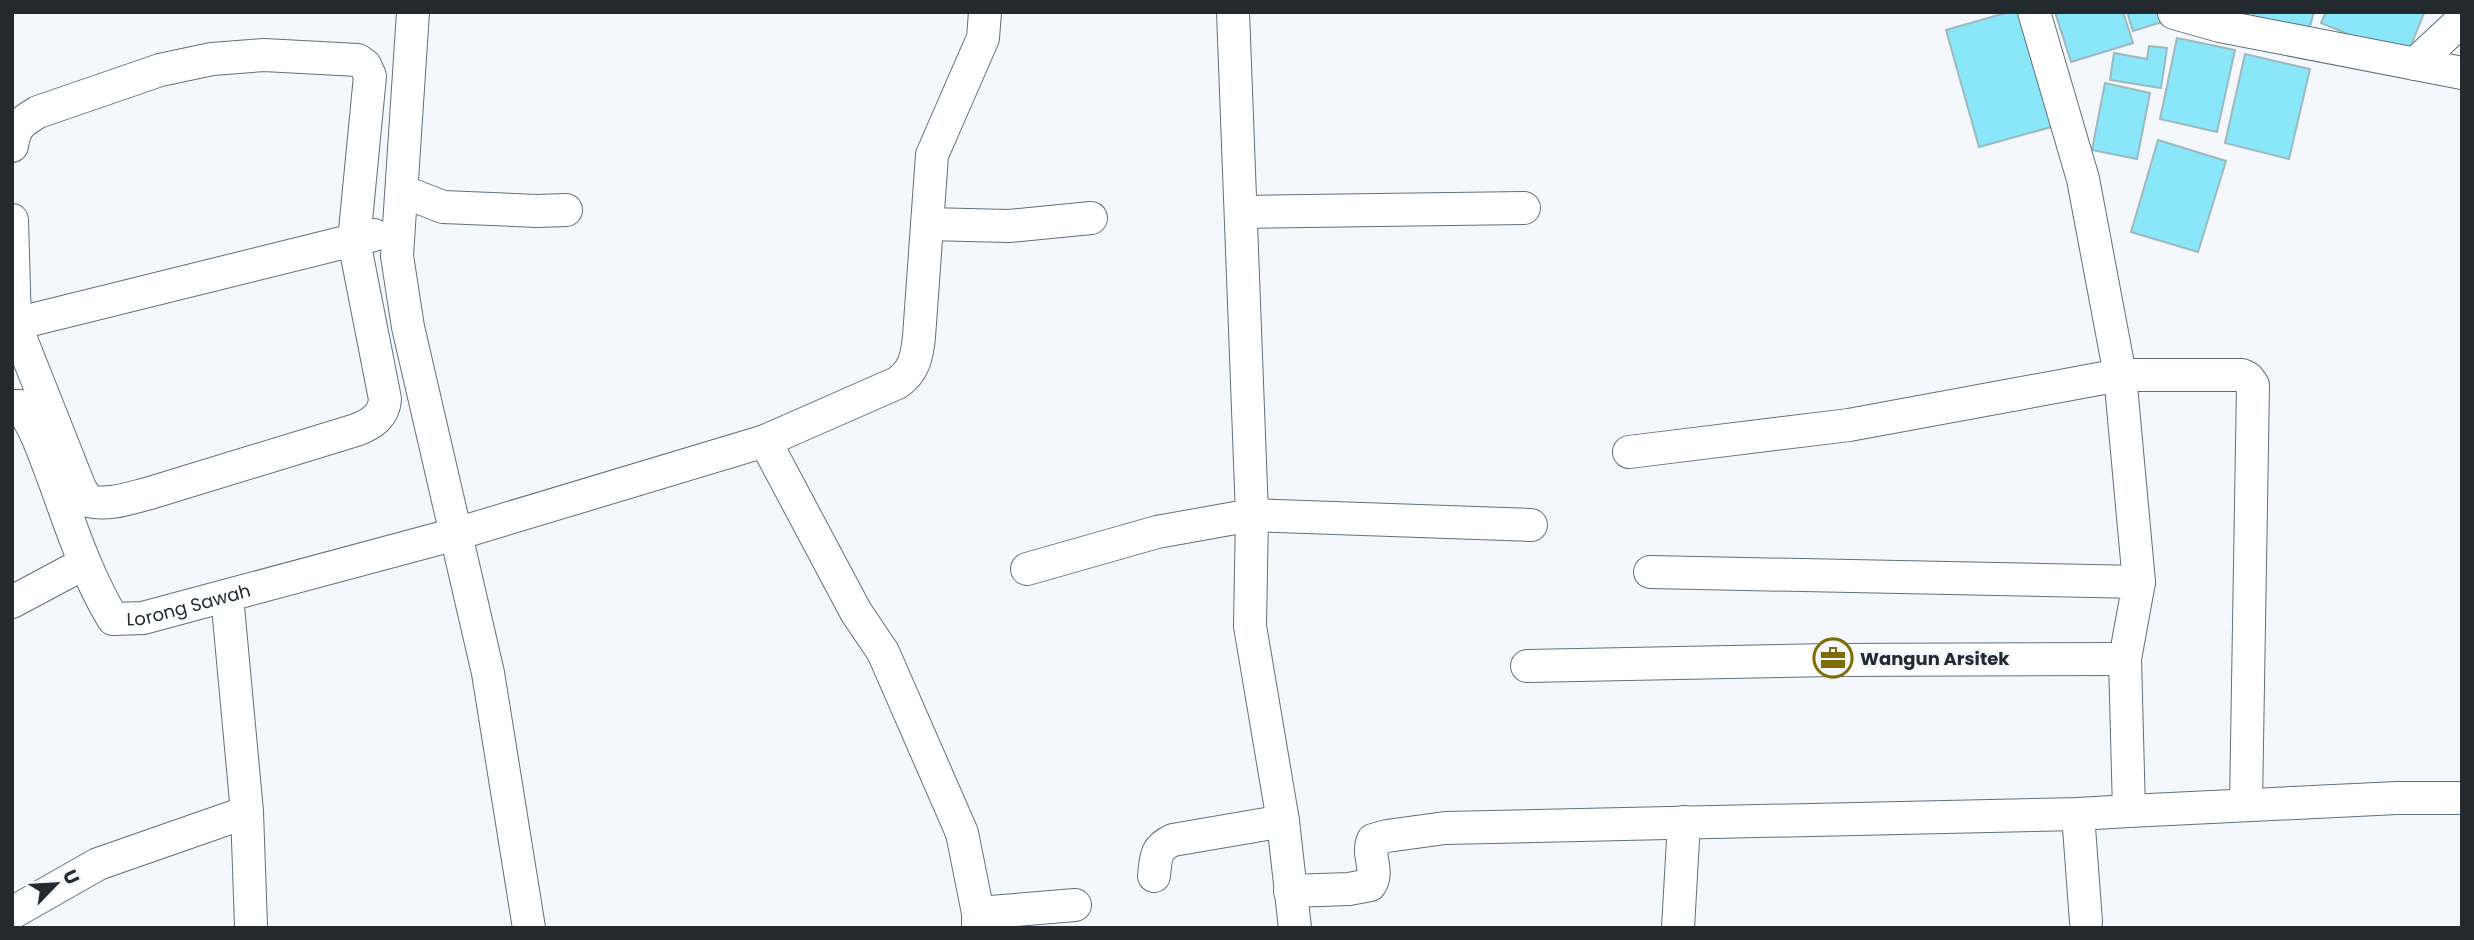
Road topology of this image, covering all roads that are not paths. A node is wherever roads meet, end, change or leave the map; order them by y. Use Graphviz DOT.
graph roads {
  1 [pos="413,12"];
  2 [pos="985,12"];
  3 [pos="1233,12"];
  4 [pos="2034,12"];
  5 [pos="2174,13"];
  6 [pos="2462,20"];
  7 [pos="2415,64"];
  8 [pos="2462,73"];
  9 [pos="12,146"];
  10 [pos="402,191"];
  11 [pos="1524,208"];
  12 [pos="566,211"];
  13 [pos="1242,212"];
  14 [pos="1091,218"];
  15 [pos="12,220"];
  16 [pos="927,224"];
  17 [pos="399,227"];
  18 [pos="354,241"];
  19 [pos="16,324"];
  20 [pos="2120,375"];
  21 [pos="12,406"];
  22 [pos="765,441"];
  23 [pos="1629,452"];
  24 [pos="1252,515"];
  25 [pos="1531,525"];
  26 [pos="456,534"];
  27 [pos="85,563"];
  28 [pos="1027,569"];
  29 [pos="1650,572"];
  30 [pos="2139,582"];
  31 [pos="228,596"];
  32 [pos="12,601"];
  33 [pos="2125,659"];
  34 [pos="1527,666"];
  35 [pos="2462,797"];
  36 [pos="2246,804"];
  37 [pos="2129,811"];
  38 [pos="247,812"];
  39 [pos="2078,814"];
  40 [pos="1283,821"];
  41 [pos="1684,822"];
  42 [pos="1154,876"];
  43 [pos="1290,891"];
  44 [pos="1075,905"];
  45 [pos="12,913"];
  46 [pos="978,920"];
  47 [pos="2086,922"];
  48 [pos="251,926"];
  49 [pos="529,928"];
  50 [pos="1295,928"];
  51 [pos="1678,928"];
  1 -- 10 [label="street"];
  2 -- 16 [label="street, Lorong Sawah"];
  3 -- 13 [label="street"];
  4 -- 20 [label="street"];
  5 -- 7 [label="street"];
  6 -- 7 [label="street"];
  7 -- 8 [label="street"];
  9 -- 18 [label="street"];
  10 -- 12 [label="street"];
  10 -- 17 [label="street"];
  11 -- 13 [label="street"];
  13 -- 24 [label="street"];
  14 -- 16 [label="street"];
  15 -- 19 [label="street"];
  16 -- 22 [label="street, Lorong Sawah"];
  17 -- 18 [label="street"];
  17 -- 26 [label="street"];
  18 -- 19 [label="street"];
  18 -- 19 [label="street"];
  20 -- 23 [label="street"];
  20 -- 30 [label="street"];
  20 -- 36 [label="street"];
  21 -- 27 [label="street, Lorong Sawah"];
  22 -- 26 [label="street, Lorong Sawah"];
  22 -- 46 [label="street"];
  24 -- 25 [label="street"];
  24 -- 28 [label="street"];
  24 -- 40 [label="street"];
  26 -- 31 [label="street, Lorong Sawah"];
  26 -- 49 [label="street"];
  27 -- 31 [label="street, Lorong Sawah"];
  27 -- 32 [label="street"];
  29 -- 30 [label="street"];
  30 -- 33 [label="street"];
  31 -- 38 [label="street"];
  33 -- 34 [label="street"];
  33 -- 37 [label="street"];
  35 -- 36 [label="street"];
  36 -- 37 [label="street"];
  37 -- 39 [label="street"];
  38 -- 45 [label="street"];
  38 -- 48 [label="street"];
  39 -- 41 [label="street"];
  39 -- 47 [label="street"];
  40 -- 42 [label="street"];
  40 -- 43 [label="street"];
  41 -- 43 [label="street"];
  41 -- 51 [label="street"];
  43 -- 50 [label="street"];
  44 -- 46 [label="street"];
}
